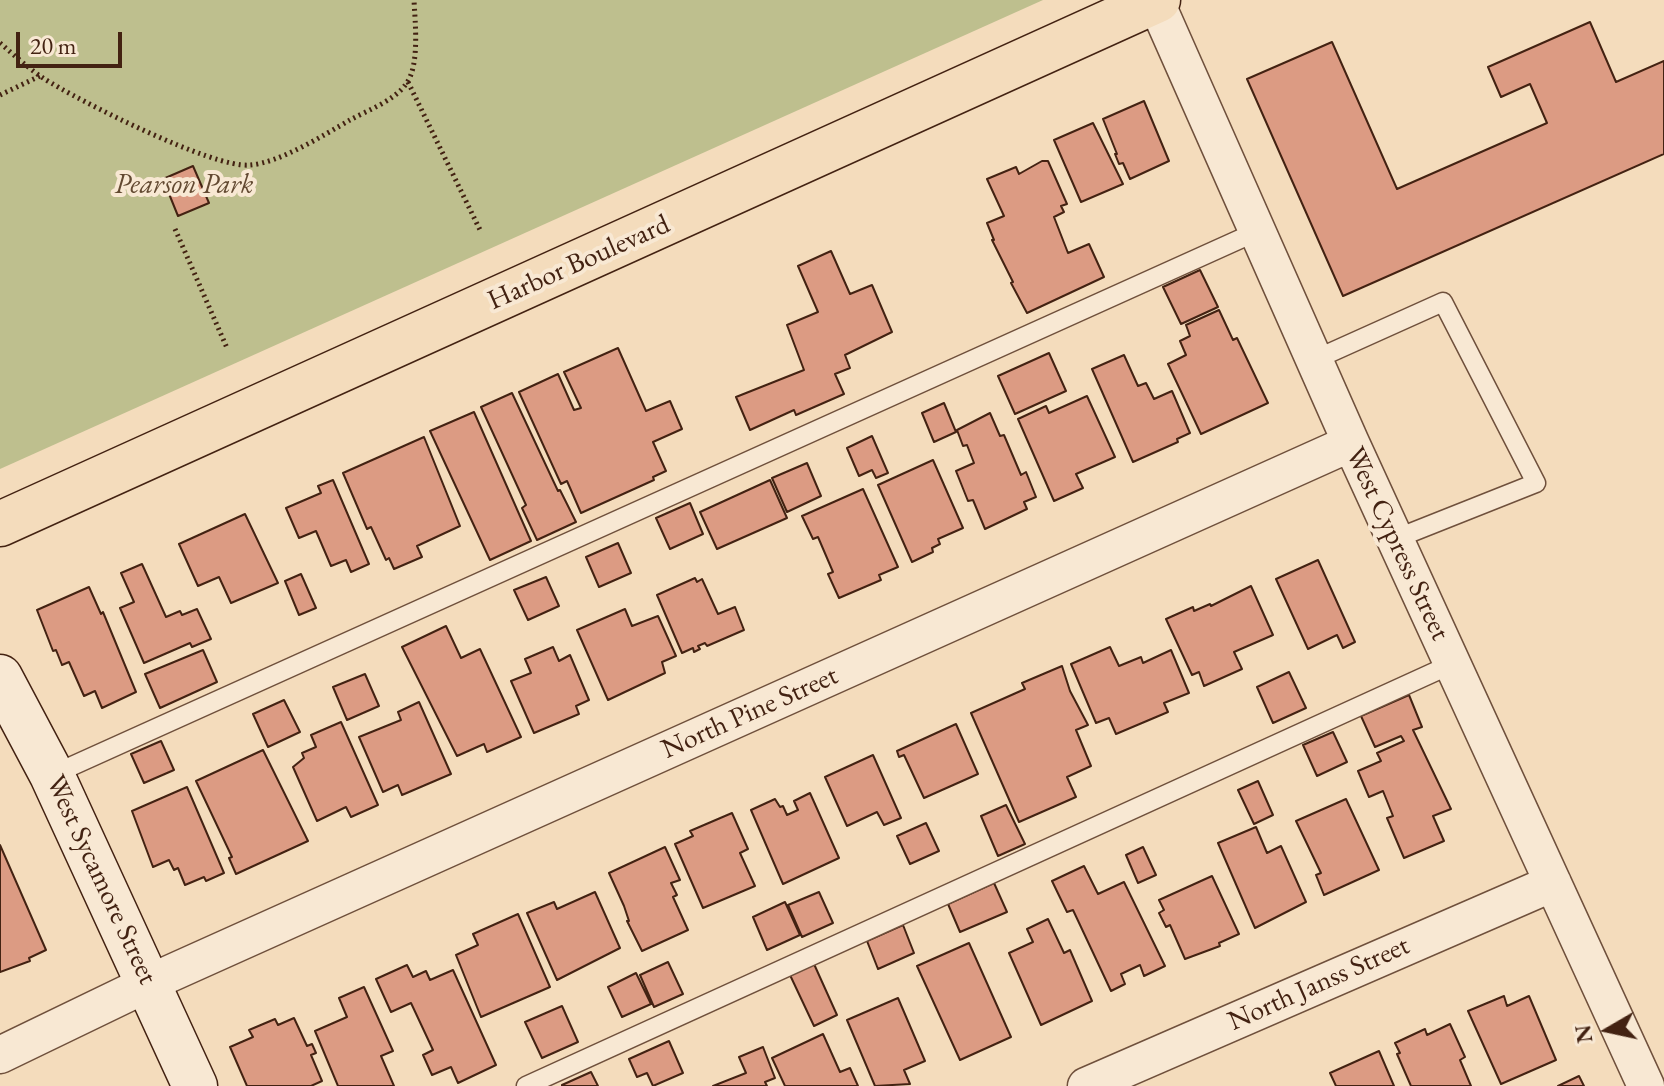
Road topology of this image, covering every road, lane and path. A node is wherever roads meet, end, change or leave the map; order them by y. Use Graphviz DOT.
graph roads {
  1 [pos="414,0"];
  2 [pos="1156,0"];
  3 [pos="0,43"];
  4 [pos="40,76"];
  5 [pos="408,82"];
  6 [pos="0,95"];
  7 [pos="175,229"];
  8 [pos="1258,231"];
  9 [pos="481,232"];
  10 [pos="227,348"];
  11 [pos="1314,360"];
  12 [pos="1351,443"];
  13 [pos="0,524"];
  14 [pos="1395,539"];
  15 [pos="1452,664"];
  16 [pos="0,677"];
  17 [pos="52,775"];
  18 [pos="1553,883"];
  19 [pos="149,983"];
  20 [pos="0,1055"];
  21 [pos="195,1086"];
  22 [pos="526,1086"];
  23 [pos="1086,1086"];
  24 [pos="1646,1086"];
  1 -- 5 [label="path"];
  2 -- 8 [label="street, West Cypress Street"];
  2 -- 13 [label="main road, Harbor Boulevard"];
  3 -- 4 [label="path"];
  4 -- 5 [label="path"];
  4 -- 6 [label="path"];
  5 -- 9 [label="path"];
  7 -- 10 [label="path"];
  8 -- 11 [label="street, West Cypress Street"];
  8 -- 17 [label="lane"];
  11 -- 12 [label="street, West Cypress Street"];
  11 -- 14 [label="lane"];
  12 -- 14 [label="street, West Cypress Street"];
  12 -- 19 [label="street, North Pine Street"];
  14 -- 15 [label="street, West Cypress Street"];
  15 -- 18 [label="street, West Cypress Street"];
  15 -- 22 [label="lane"];
  16 -- 17 [label="street, West Sycamore Street"];
  17 -- 19 [label="street, West Sycamore Street"];
  18 -- 23 [label="street, North Janss Street"];
  18 -- 24 [label="street, West Cypress Street"];
  19 -- 20 [label="street, North Pine Street"];
  19 -- 21 [label="street, West Sycamore Street"];
}
